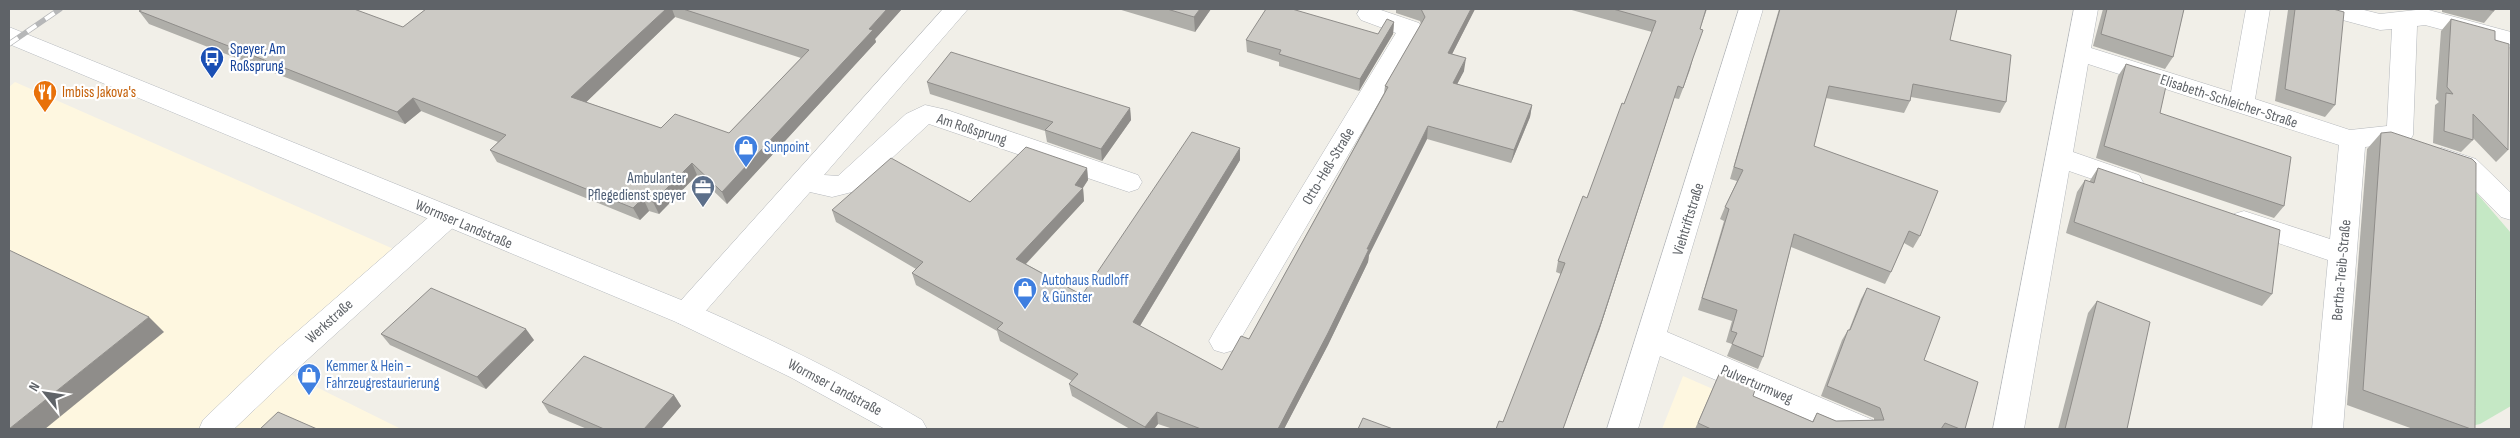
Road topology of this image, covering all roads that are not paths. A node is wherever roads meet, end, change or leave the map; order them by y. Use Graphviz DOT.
graph roads {
  1 [pos="956,9"];
  2 [pos="1751,9"];
  3 [pos="2086,9"];
  4 [pos="2258,9"];
  5 [pos="2332,9"];
  6 [pos="1363,11"];
  7 [pos="2381,16"];
  8 [pos="2405,19"];
  9 [pos="9,35"];
  10 [pos="2511,40"];
  11 [pos="2077,52"];
  12 [pos="2241,105"];
  13 [pos="2378,138"];
  14 [pos="2057,157"];
  15 [pos="2483,180"];
  16 [pos="2511,180"];
  17 [pos="805,181"];
  18 [pos="1129,182"];
  19 [pos="2149,189"];
  20 [pos="2511,210"];
  21 [pos="2223,214"];
  22 [pos="447,216"];
  23 [pos="2342,254"];
  24 [pos="686,314"];
  25 [pos="1652,339"];
  26 [pos="1224,341"];
  27 [pos="214,429"];
  28 [pos="911,429"];
  29 [pos="1623,429"];
  30 [pos="1862,429"];
  31 [pos="2008,429"];
  32 [pos="2328,429"];
  1 -- 17 [label="street"];
  2 -- 25 [label="street, Viehtriftstraße"];
  3 -- 11 [label="street"];
  4 -- 12 [label="street"];
  5 -- 7 [label="street"];
  6 -- 26 [label="street, Otto-Heß-Straße"];
  7 -- 8 [label="street"];
  8 -- 10 [label="street"];
  8 -- 13 [label="street, Bertha-Treib-Straße"];
  9 -- 22 [label="street, Wormser Landstraße"];
  11 -- 12 [label="street, Elisabeth-Schleicher-Straße"];
  11 -- 14 [label="street"];
  12 -- 13 [label="street, Elisabeth-Schleicher-Straße"];
  13 -- 15 [label="street"];
  13 -- 23 [label="street, Bertha-Treib-Straße"];
  14 -- 19 [label="street"];
  14 -- 31 [label="street"];
  15 -- 16 [label="street"];
  15 -- 20 [label="street"];
  17 -- 18 [label="street, Am Roßsprung"];
  17 -- 24 [label="street"];
  21 -- 23 [label="street"];
  22 -- 24 [label="street, Wormser Landstraße"];
  22 -- 27 [label="street, Werkstraße"];
  23 -- 32 [label="street, Bertha-Treib-Straße"];
  24 -- 28 [label="street, Wormser Landstraße"];
  25 -- 29 [label="street, Viehtriftstraße"];
  25 -- 30 [label="street, Pulverturmweg"];
}
